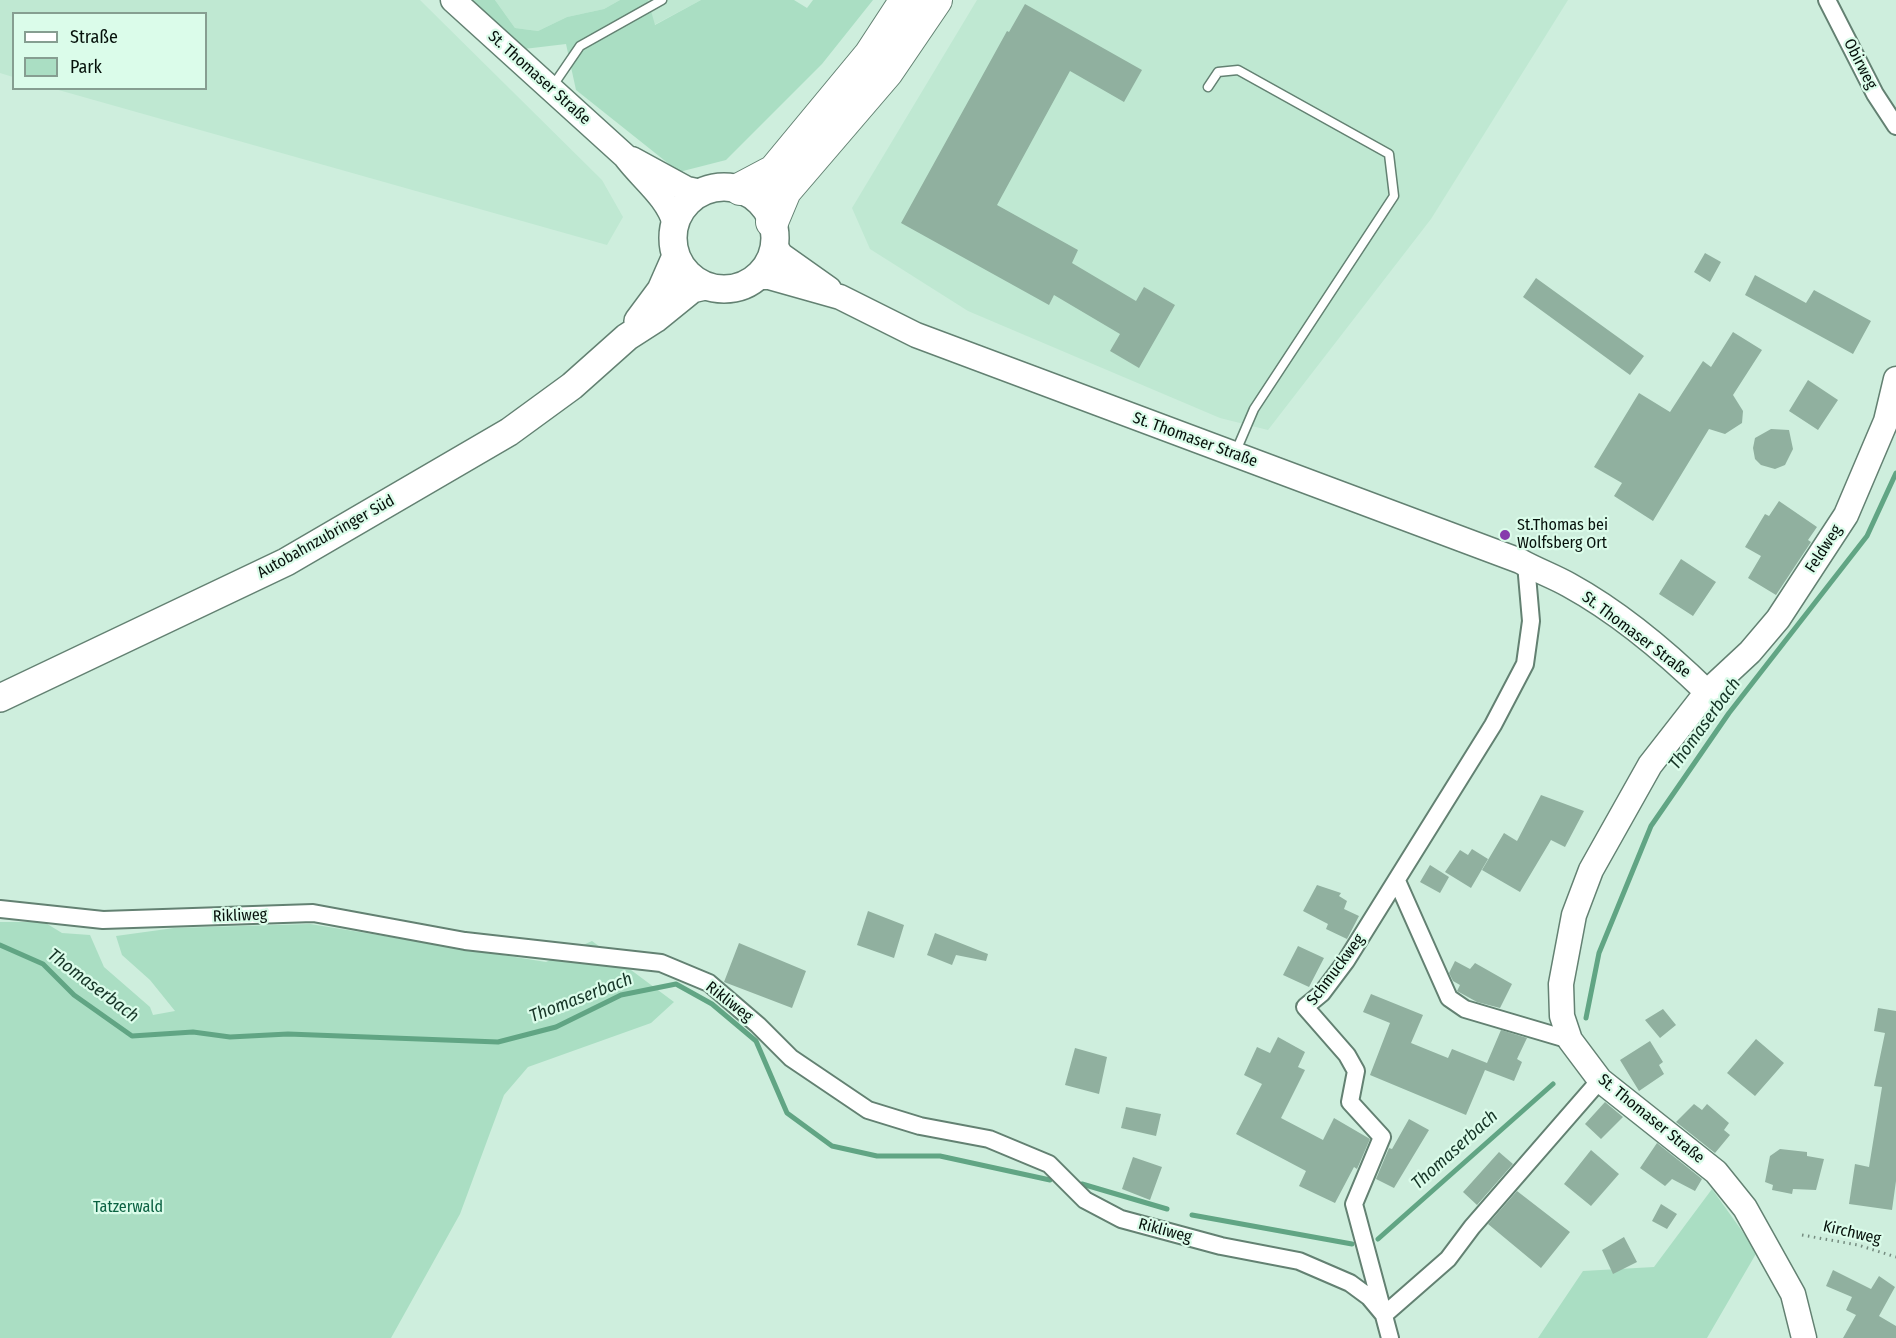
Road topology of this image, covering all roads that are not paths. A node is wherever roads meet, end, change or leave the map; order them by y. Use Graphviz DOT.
graph roads {
  1 [pos="453,0"];
  2 [pos="662,0"];
  3 [pos="906,0"];
  4 [pos="936,0"];
  5 [pos="1827,0"];
  6 [pos="1208,87"];
  7 [pos="550,89"];
  8 [pos="1896,126"];
  9 [pos="625,156"];
  10 [pos="740,189"];
  11 [pos="701,192"];
  12 [pos="675,224"];
  13 [pos="773,234"];
  14 [pos="676,256"];
  15 [pos="757,277"];
  16 [pos="705,286"];
  17 [pos="840,297"];
  18 [pos="627,337"];
  19 [pos="1896,379"];
  20 [pos="1234,454"];
  21 [pos="1526,564"];
  22 [pos="1707,692"];
  23 [pos="0,698"];
  24 [pos="1397,881"];
  25 [pos="0,909"];
  26 [pos="1570,1040"];
  27 [pos="1600,1080"];
  28 [pos="1384,1316"];
  29 [pos="1390,1338"];
  30 [pos="1804,1338"];
  1 -- 7 [label="main road, St. Thomaser Straße"];
  2 -- 7 [label="lane"];
  3 -- 10 [label="highway"];
  4 -- 13 [label="highway"];
  5 -- 8 [label="street, Obirweg"];
  6 -- 20 [label="lane"];
  7 -- 9 [label="main road, St. Thomaser Straße"];
  9 -- 11 [label="main road, St. Thomaser Straße"];
  9 -- 12 [label="main road, St. Thomaser Straße"];
  10 -- 11 [label="main road"];
  10 -- 13 [label="main road"];
  11 -- 12 [label="main road"];
  12 -- 14 [label="main road"];
  13 -- 15 [label="main road"];
  13 -- 17 [label="main road, St. Thomaser Straße"];
  14 -- 16 [label="main road"];
  14 -- 18 [label="main road, Autobahnzubringer Süd"];
  15 -- 16 [label="main road"];
  15 -- 17 [label="main road, St. Thomaser Straße"];
  16 -- 18 [label="main road, Autobahnzubringer Süd"];
  17 -- 20 [label="main road, St. Thomaser Straße"];
  18 -- 23 [label="main road, Autobahnzubringer Süd"];
  19 -- 22 [label="main road, Feldweg"];
  20 -- 21 [label="main road, St. Thomaser Straße"];
  21 -- 22 [label="main road, St. Thomaser Straße"];
  21 -- 24 [label="street, Schmuckweg"];
  22 -- 26 [label="main road, St. Thomaser Straße"];
  24 -- 26 [label="street"];
  24 -- 28 [label="street, Schmuckweg"];
  25 -- 28 [label="street, Rikliweg"];
  26 -- 27 [label="main road, St. Thomaser Straße"];
  27 -- 28 [label="street"];
  27 -- 30 [label="main road, St. Thomaser Straße"];
  28 -- 29 [label="street, Rikliweg"];
}
